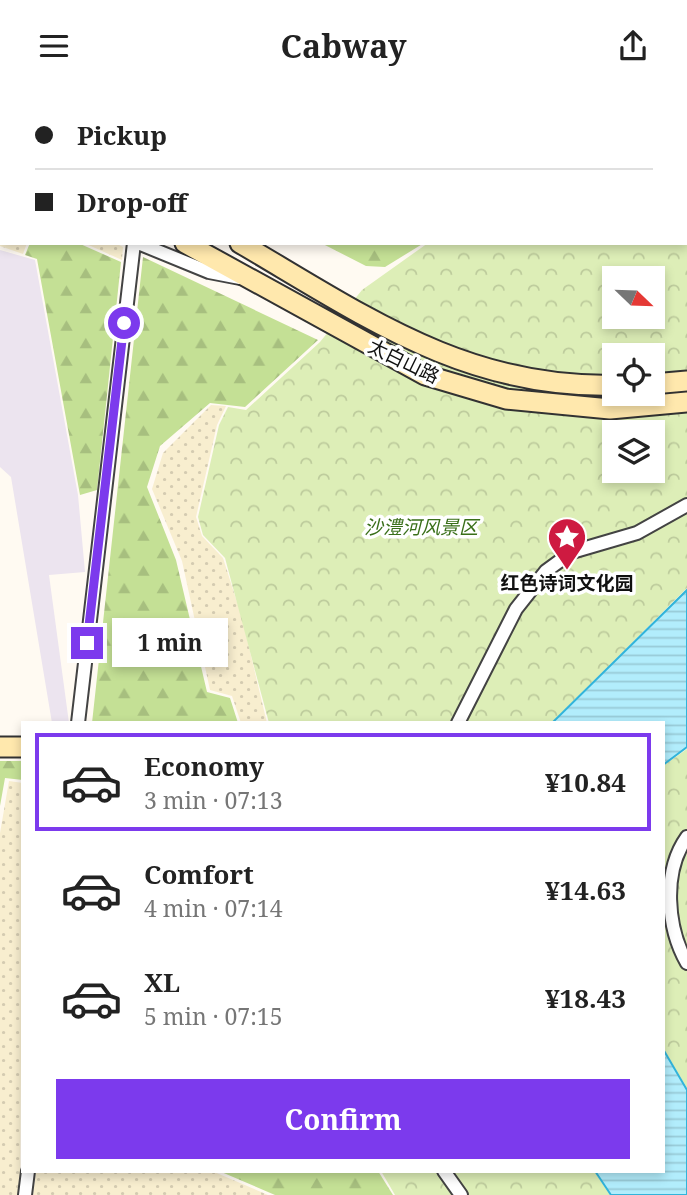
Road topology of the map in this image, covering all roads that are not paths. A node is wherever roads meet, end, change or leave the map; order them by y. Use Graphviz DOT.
graph roads {
  1 [pos="136,245"];
  2 [pos="141,245"];
  3 [pos="189,245"];
  4 [pos="258,250"];
  5 [pos="254,281"];
  6 [pos="687,381"];
  7 [pos="665,383"];
  8 [pos="602,385"];
  9 [pos="687,402"];
  10 [pos="687,505"];
  11 [pos="78,721"];
  12 [pos="459,721"];
  13 [pos="0,747"];
  14 [pos="21,747"];
  15 [pos="687,837"];
  16 [pos="687,963"];
  17 [pos="28,1173"];
  18 [pos="445,1173"];
  19 [pos="25,1195"];
  20 [pos="461,1195"];
  1 -- 11 [label="street"];
  2 -- 5 [label="street"];
  3 -- 5 [label="main road, 太白山路"];
  4 -- 8 [label="main road, 太白山路"];
  5 -- 9 [label="main road, 太白山路"];
  6 -- 7 [label="main road"];
  10 -- 12 [label="street"];
  13 -- 14 [label="main road"];
  15 -- 16 [label="street"];
  17 -- 19 [label="street"];
  18 -- 20 [label="street"];
}
